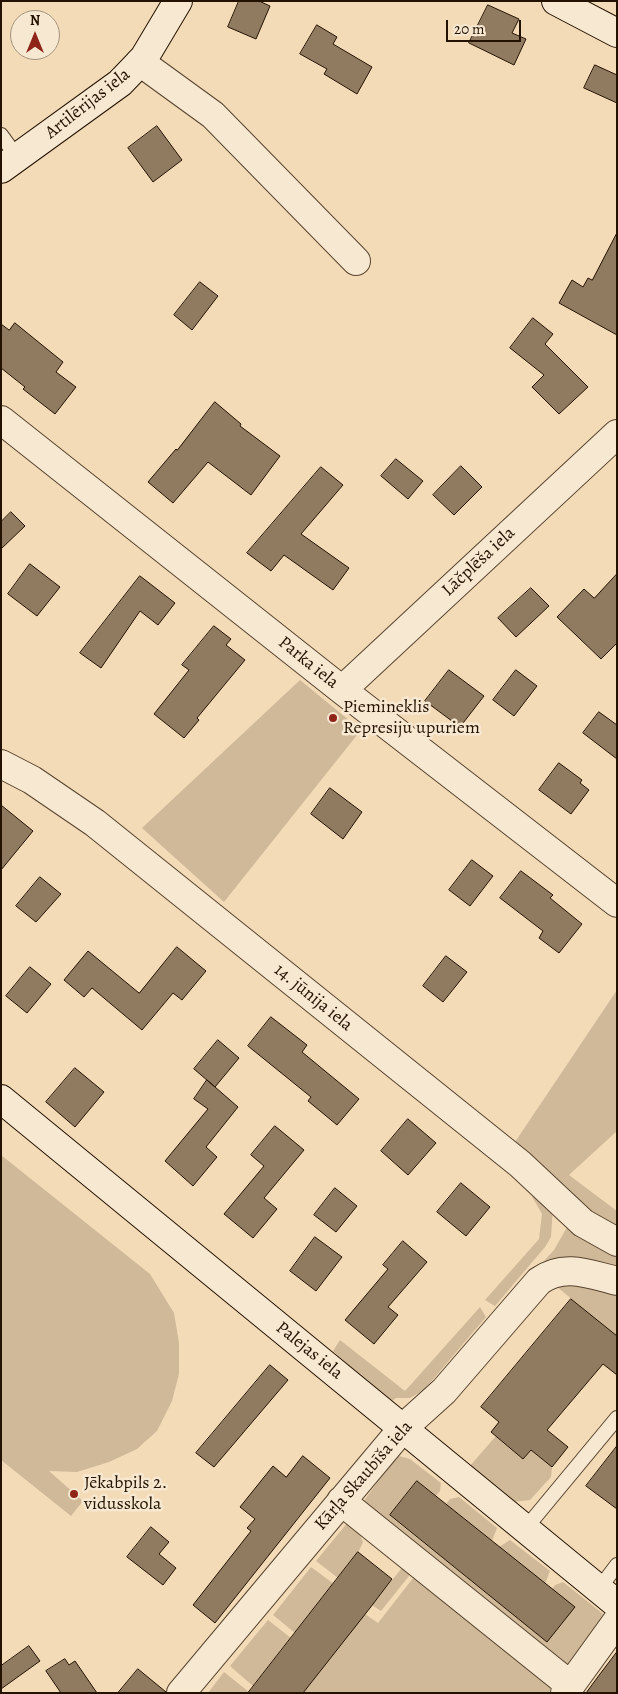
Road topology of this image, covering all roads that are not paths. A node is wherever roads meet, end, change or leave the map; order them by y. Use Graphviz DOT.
graph roads {
  1 [pos="178,1"];
  2 [pos="556,1"];
  3 [pos="617,33"];
  4 [pos="140,62"];
  5 [pos="1,135"];
  6 [pos="9,163"];
  7 [pos="356,261"];
  8 [pos="1,420"];
  9 [pos="617,434"];
  10 [pos="342,690"];
  11 [pos="1,764"];
  12 [pos="617,903"];
  13 [pos="1,1099"];
  14 [pos="617,1242"];
  15 [pos="617,1281"];
  16 [pos="617,1418"];
  17 [pos="403,1428"];
  18 [pos="341,1501"];
  19 [pos="526,1529"];
  20 [pos="617,1565"];
  21 [pos="608,1596"];
  22 [pos="617,1621"];
  23 [pos="568,1689"];
  24 [pos="181,1693"];
  1 -- 4 [label="street, Artilērijas iela"];
  2 -- 3 [label="street"];
  4 -- 6 [label="street, Artilērijas iela"];
  4 -- 7 [label="street"];
  5 -- 6 [label="lane"];
  8 -- 10 [label="street, Parka iela"];
  9 -- 10 [label="street, Lāčplēša iela"];
  10 -- 12 [label="street, Parka iela"];
  11 -- 14 [label="street, 14. jūnija iela"];
  13 -- 17 [label="street, Palejas iela"];
  15 -- 17 [label="street, Kārļa Skaubīša iela"];
  16 -- 19 [label="lane"];
  17 -- 18 [label="street, Kārļa Skaubīša iela"];
  17 -- 19 [label="street, Palejas iela"];
  18 -- 23 [label="street"];
  18 -- 24 [label="street, Kārļa Skaubīša iela"];
  19 -- 21 [label="street, Palejas iela"];
  20 -- 21 [label="lane"];
  22 -- 23 [label="street"];
}
